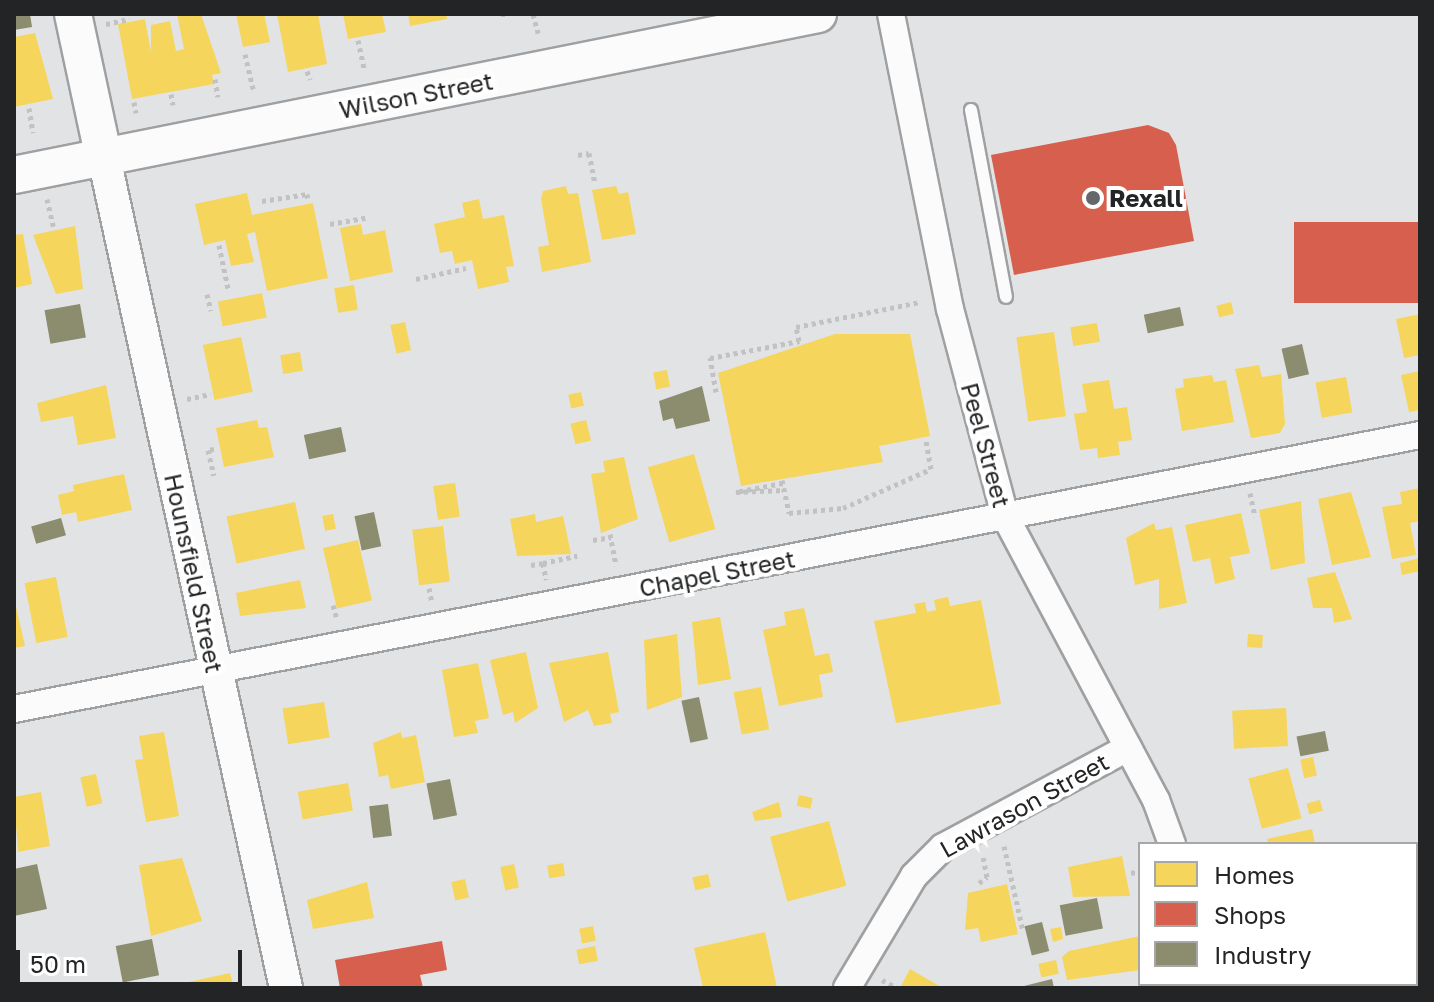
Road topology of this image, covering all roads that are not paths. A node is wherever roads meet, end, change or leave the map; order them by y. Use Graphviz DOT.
graph roads {
  1 [pos="818,14"];
  2 [pos="891,14"];
  3 [pos="86,20"];
  4 [pos="971,110"];
  5 [pos="104,158"];
  6 [pos="14,175"];
  7 [pos="1006,297"];
  8 [pos="1420,435"];
  9 [pos="1005,516"];
  10 [pos="215,671"];
  11 [pos="14,709"];
  12 [pos="1128,748"];
  13 [pos="1171,842"];
  14 [pos="286,988"];
  15 [pos="847,988"];
  1 -- 5 [label="main road, Wilson Street"];
  2 -- 9 [label="street, Peel Street"];
  3 -- 5 [label="main road"];
  4 -- 7 [label="lane"];
  5 -- 6 [label="main road, Wilson Street"];
  5 -- 10 [label="street, Hounsfield Street"];
  8 -- 9 [label="street, Chapel Street"];
  9 -- 10 [label="street, Chapel Street"];
  9 -- 12 [label="street, Peel Street"];
  10 -- 11 [label="street, Chapel Street"];
  10 -- 14 [label="street, Hounsfield Street"];
  12 -- 13 [label="street, Peel Street"];
  12 -- 15 [label="street, Lawrason Street"];
}
